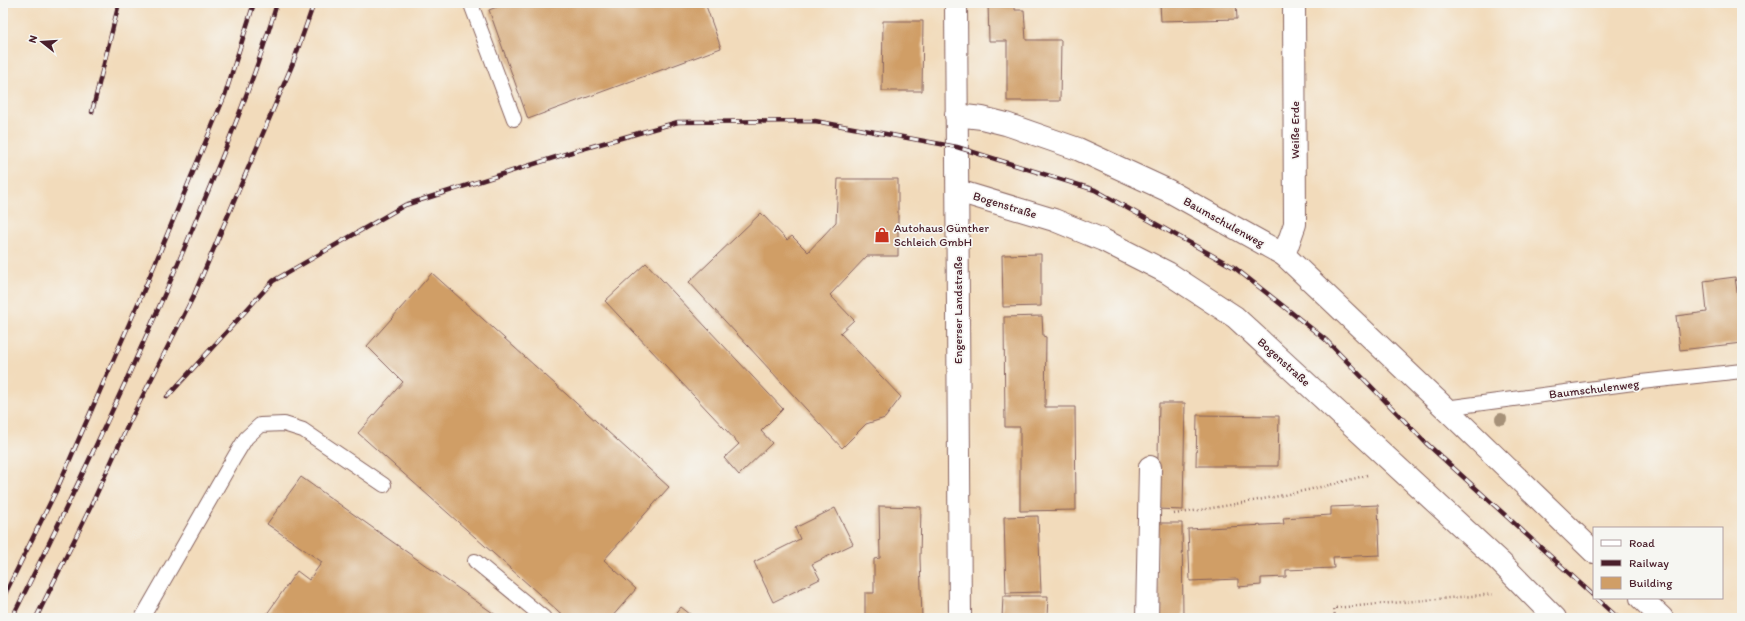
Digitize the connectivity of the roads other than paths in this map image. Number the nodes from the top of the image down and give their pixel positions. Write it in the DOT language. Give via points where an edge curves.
graph roads {
  1 [pos="475,3"];
  2 [pos="956,3"];
  3 [pos="1294,3"];
  4 [pos="956,115"];
  5 [pos="514,119"];
  6 [pos="958,191"];
  7 [pos="1284,254"];
  8 [pos="1742,371"];
  9 [pos="1445,408"];
  10 [pos="1150,467"];
  11 [pos="384,485"];
  12 [pos="1593,551"];
  13 [pos="475,561"];
  14 [pos="1642,599"];
  15 [pos="142,618"];
  16 [pos="544,618"];
  17 [pos="960,618"];
  18 [pos="1147,618"];
  19 [pos="1555,618"];
  20 [pos="1662,618"];
  1 -- 5 [label="lane" via="472,7"];
  2 -- 4 [label="street, Engerser Landstraße"];
  3 -- 7 [label="street, Weiße Erde" via="1295,224"];
  4 -- 6 [label="street, Engerser Landstraße"];
  4 -- 7 [label="street, Baumschulenweg" via="1006,124 1078,149 1169,191"];
  6 -- 17 [label="street, Engerser Landstraße"];
  6 -- 19 [label="street, Bogenstraße" via="1054,220 1103,240 1168,273 1235,317 1500,562"];
  7 -- 9 [label="street, Baumschulenweg"];
  8 -- 9 [label="lane, Baumschulenweg"];
  9 -- 12 [label="street, Baumschulenweg"];
  10 -- 18 [label="street"];
  11 -- 15 [label="lane" via="303,430 284,424 260,425 246,438 234,456"];
  13 -- 16 [label="lane"];
  14 -- 20 [label="street"];
}
